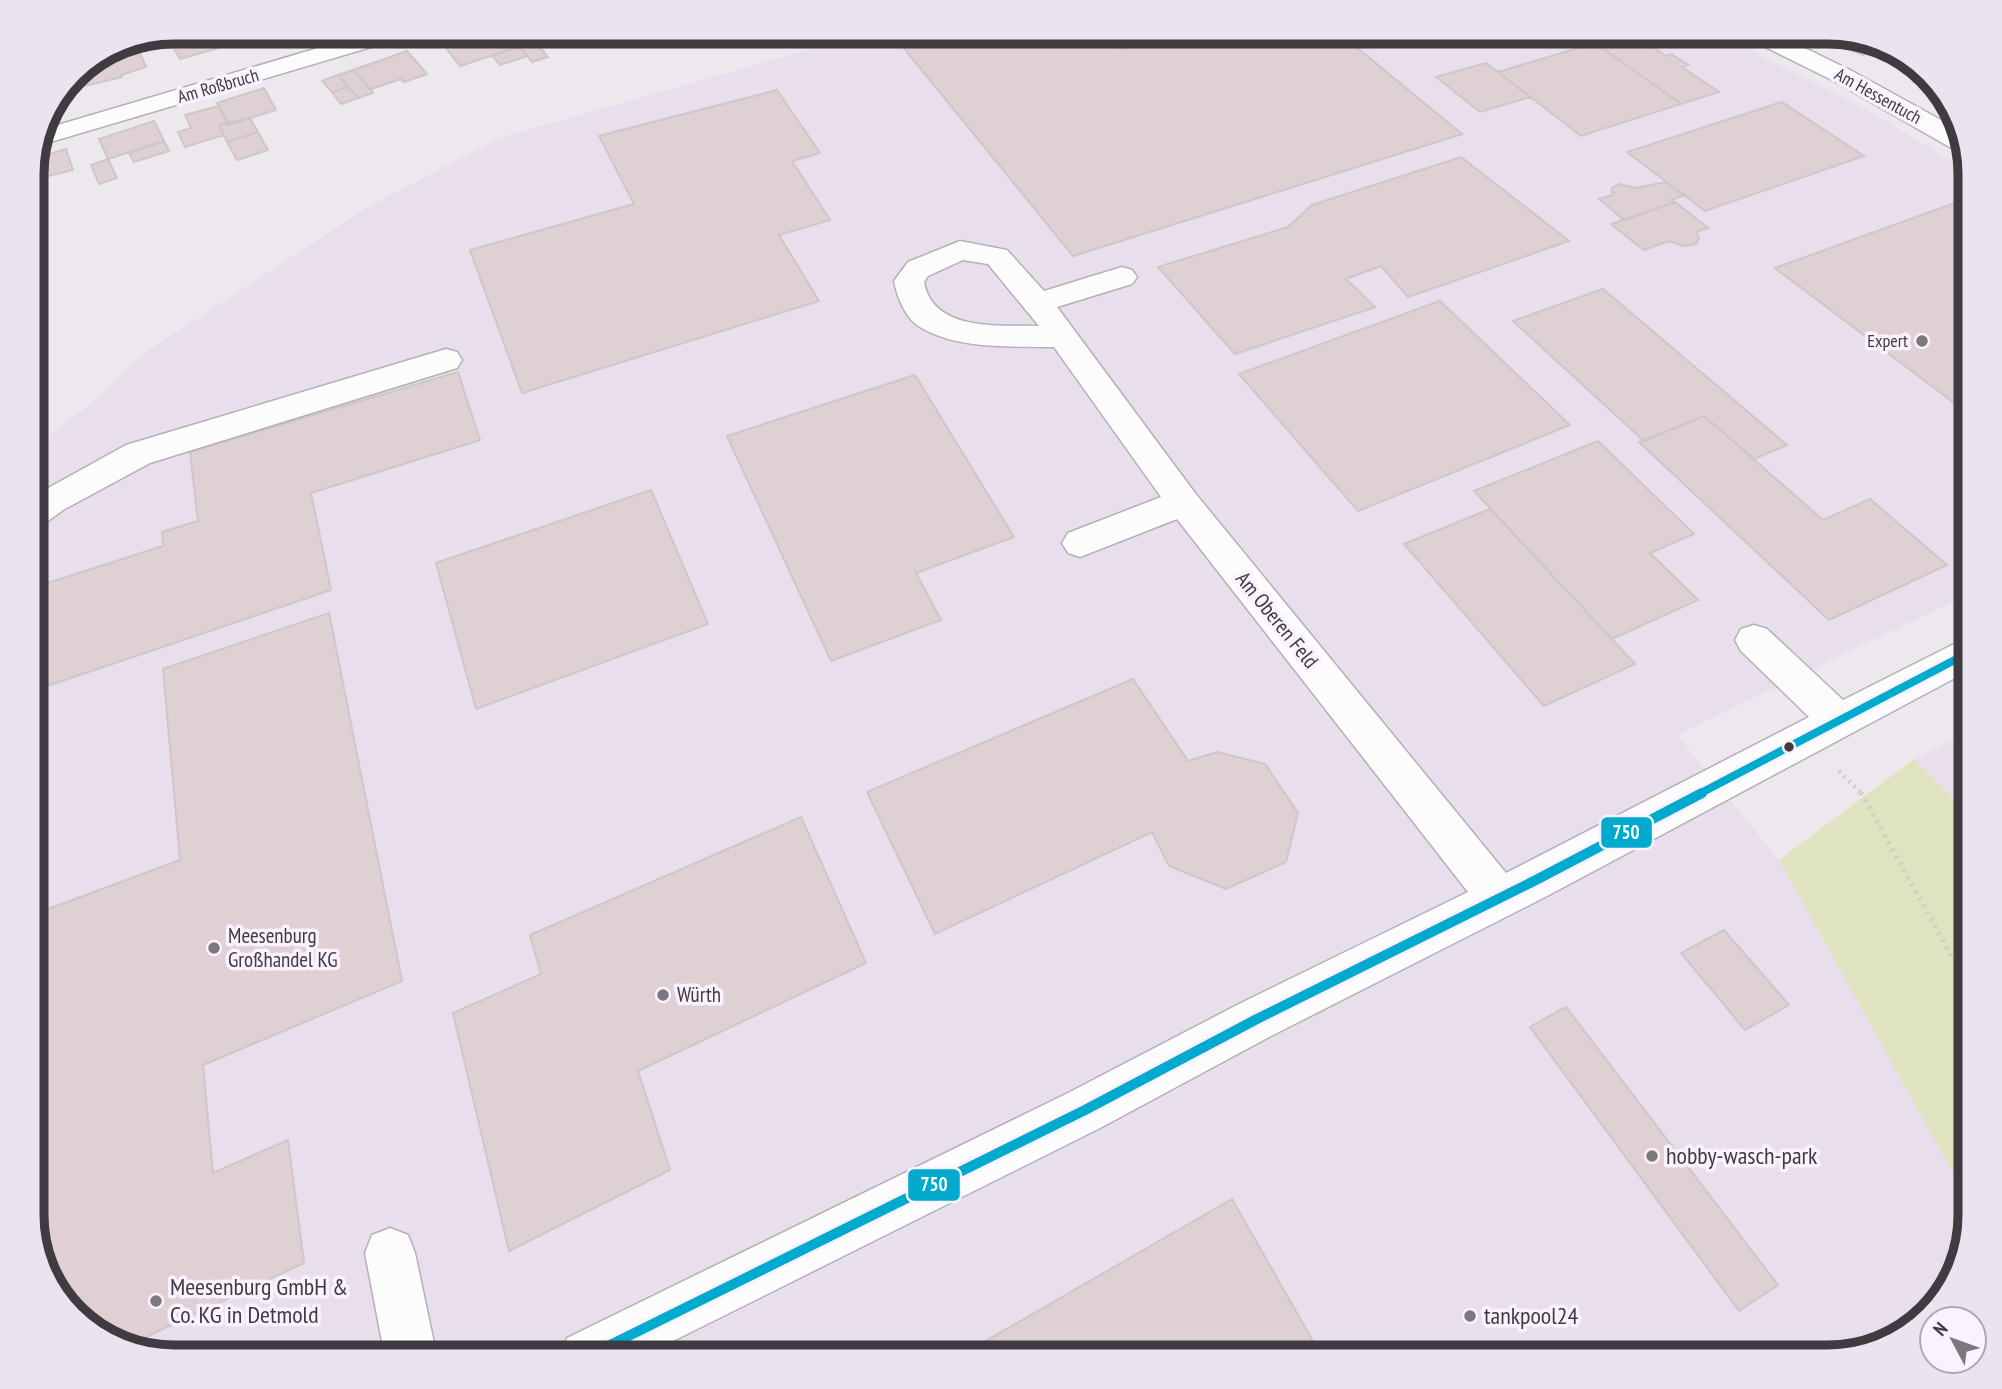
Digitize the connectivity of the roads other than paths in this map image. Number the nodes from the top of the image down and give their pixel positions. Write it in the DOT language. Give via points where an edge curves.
graph roads {
  1 [pos="355,44"];
  2 [pos="1778,44"];
  3 [pos="51,133"];
  4 [pos="1953,138"];
  5 [pos="1122,277"];
  6 [pos="1038,303"];
  7 [pos="1061,337"];
  8 [pos="446,360"];
  9 [pos="1183,502"];
  10 [pos="44,506"];
  11 [pos="1080,543"];
  12 [pos="1754,640"];
  13 [pos="1958,658"];
  14 [pos="1823,729"];
  15 [pos="1499,898"];
  16 [pos="390,1253"];
  17 [pos="409,1345"];
  18 [pos="640,1345"];
  1 -- 3 [label="street, Am Roßbruch"];
  2 -- 4 [label="street, Am Hessentuch"];
  5 -- 6 [label="street"];
  6 -- 7 [label="street, Am Oberen Feld"];
  6 -- 7 [label="street, Am Oberen Feld" via="997,257 960,250 919,269 909,281 910,294 930,320 978,333"];
  7 -- 9 [label="street, Am Oberen Feld"];
  8 -- 10 [label="street" via="138,454"];
  9 -- 11 [label="street"];
  9 -- 15 [label="street, Am Oberen Feld"];
  12 -- 14 [label="street"];
  13 -- 14 [label="street"];
  14 -- 15 [label="street"];
  15 -- 18 [label="street" via="1255,1020"];
  16 -- 17 [label="street"];
}
